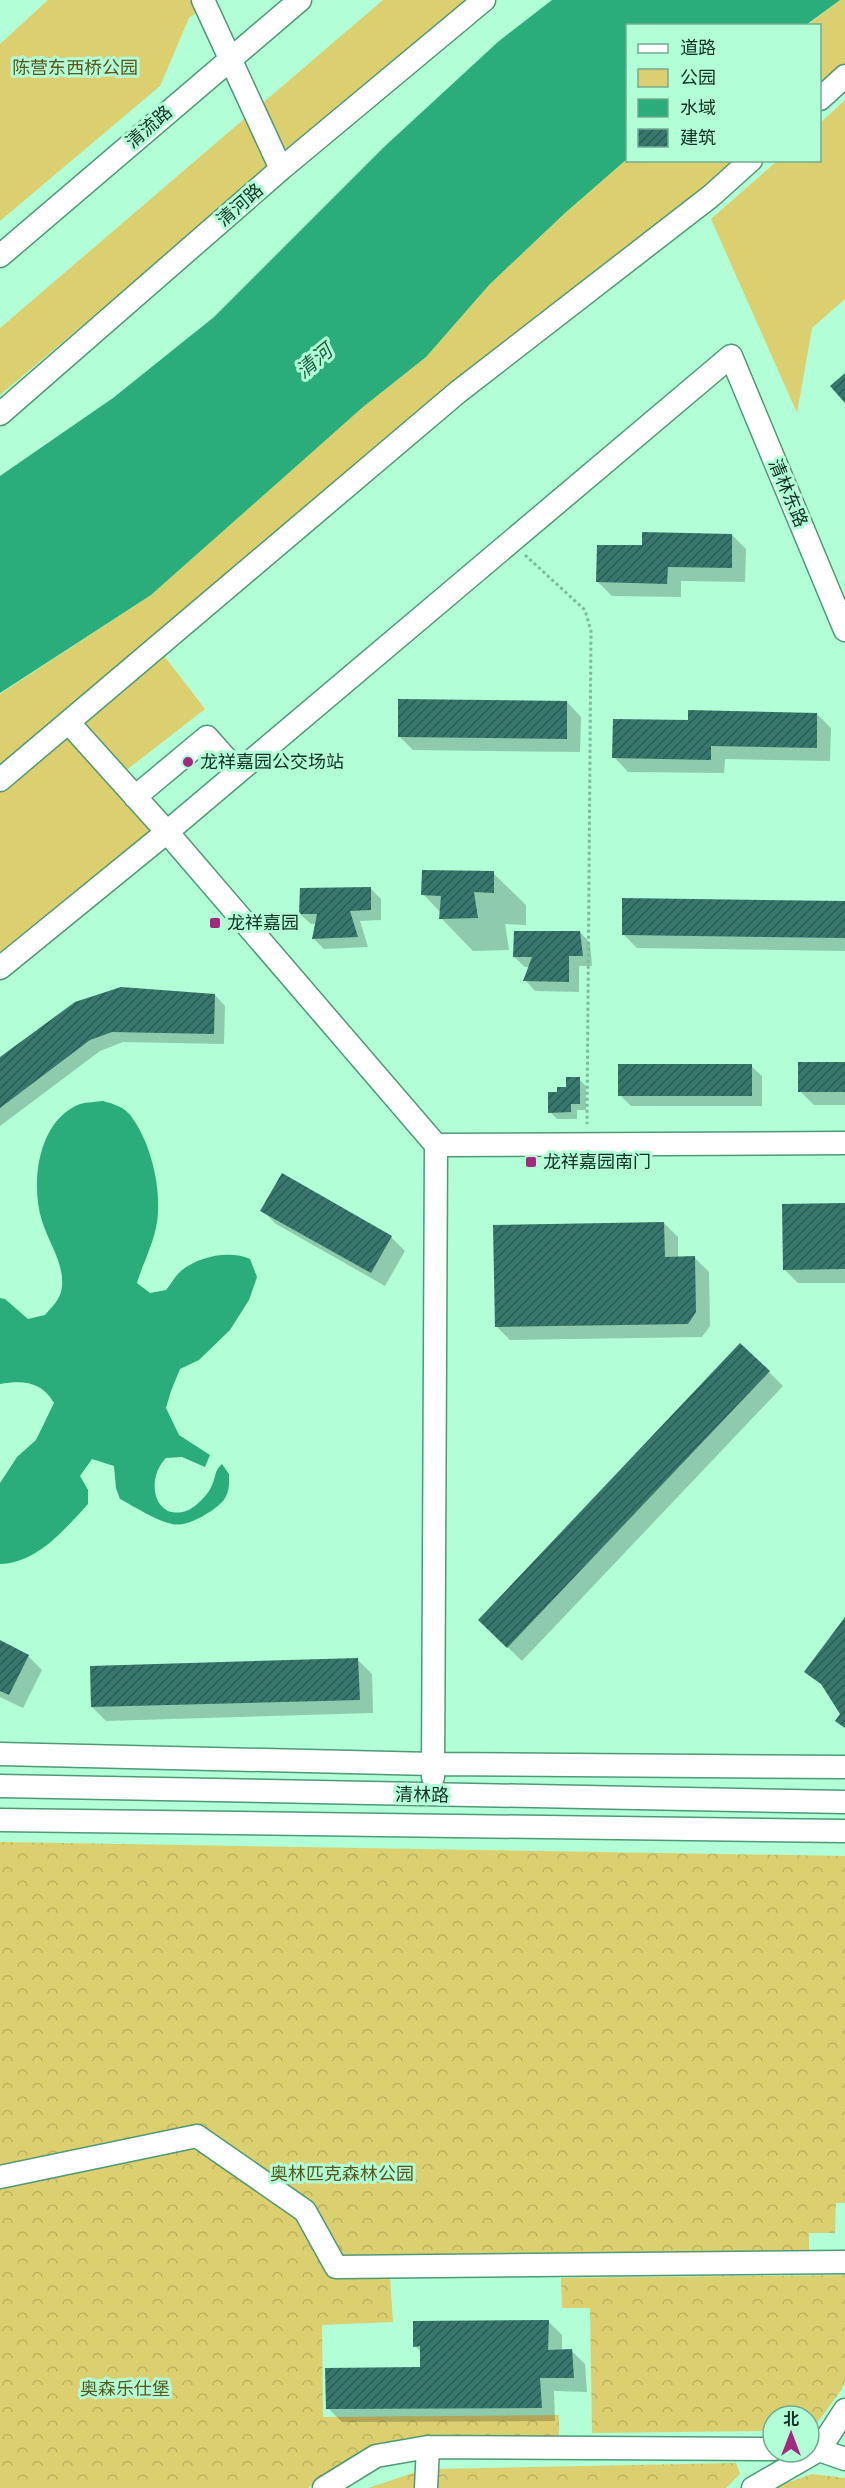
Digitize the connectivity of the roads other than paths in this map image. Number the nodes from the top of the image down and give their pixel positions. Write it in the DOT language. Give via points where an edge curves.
graph roads {
  1 [pos="202,0"];
  2 [pos="300,0"];
  3 [pos="484,0"];
  4 [pos="228,58"];
  5 [pos="845,76"];
  6 [pos="821,97"];
  7 [pos="749,162"];
  8 [pos="281,169"];
  9 [pos="0,256"];
  10 [pos="0,414"];
  11 [pos="845,630"];
  12 [pos="69,723"];
  13 [pos="238,772"];
  14 [pos="0,780"];
  15 [pos="135,797"];
  16 [pos="167,832"];
  17 [pos="0,968"];
  18 [pos="845,1143"];
  19 [pos="436,1145"];
  20 [pos="0,1754"];
  21 [pos="433,1764"];
  22 [pos="845,1767"];
  23 [pos="0,1786"];
  24 [pos="432,1796"];
  25 [pos="845,1802"];
  26 [pos="0,1820"];
  27 [pos="432,1827"];
  28 [pos="845,1831"];
  29 [pos="0,2177"];
  30 [pos="845,2262"];
  31 [pos="845,2410"];
  32 [pos="821,2441"];
  33 [pos="428,2447"];
  34 [pos="761,2449"];
  35 [pos="821,2452"];
  36 [pos="845,2459"];
  37 [pos="792,2464"];
  38 [pos="324,2488"];
  39 [pos="426,2488"];
  40 [pos="753,2488"];
  1 -- 4 [label="street"];
  2 -- 4 [label="street, 清流路"];
  3 -- 8 [label="street, 清河路"];
  4 -- 8 [label="street"];
  4 -- 9 [label="street, 清流路"];
  5 -- 6 [label="street"];
  7 -- 12 [label="street" via="711,196 458,392"];
  8 -- 10 [label="street, 清河路"];
  11 -- 13 [label="street, 清林东路" via="731,356"];
  12 -- 14 [label="street"];
  12 -- 15 [label="street"];
  13 -- 15 [label="street" via="207,737"];
  13 -- 16 [label="street"];
  15 -- 16 [label="street"];
  16 -- 17 [label="street"];
  16 -- 19 [label="street"];
  18 -- 19 [label="street"];
  19 -- 21 [label="street"];
  20 -- 21 [label="street"];
  21 -- 22 [label="street"];
  21 -- 24 [label="street"];
  23 -- 24 [label="street, 清林路"];
  24 -- 25 [label="street, 清林路"];
  24 -- 27 [label="street"];
  26 -- 27 [label="street"];
  27 -- 28 [label="street"];
  29 -- 30 [label="street" via="197,2136 305,2211 336,2267"];
  31 -- 32 [label="street"];
  33 -- 34 [label="street"];
  33 -- 38 [label="street" via="376,2456"];
  33 -- 39 [label="street"];
  35 -- 36 [label="street"];
  37 -- 40 [label="street"];
}
